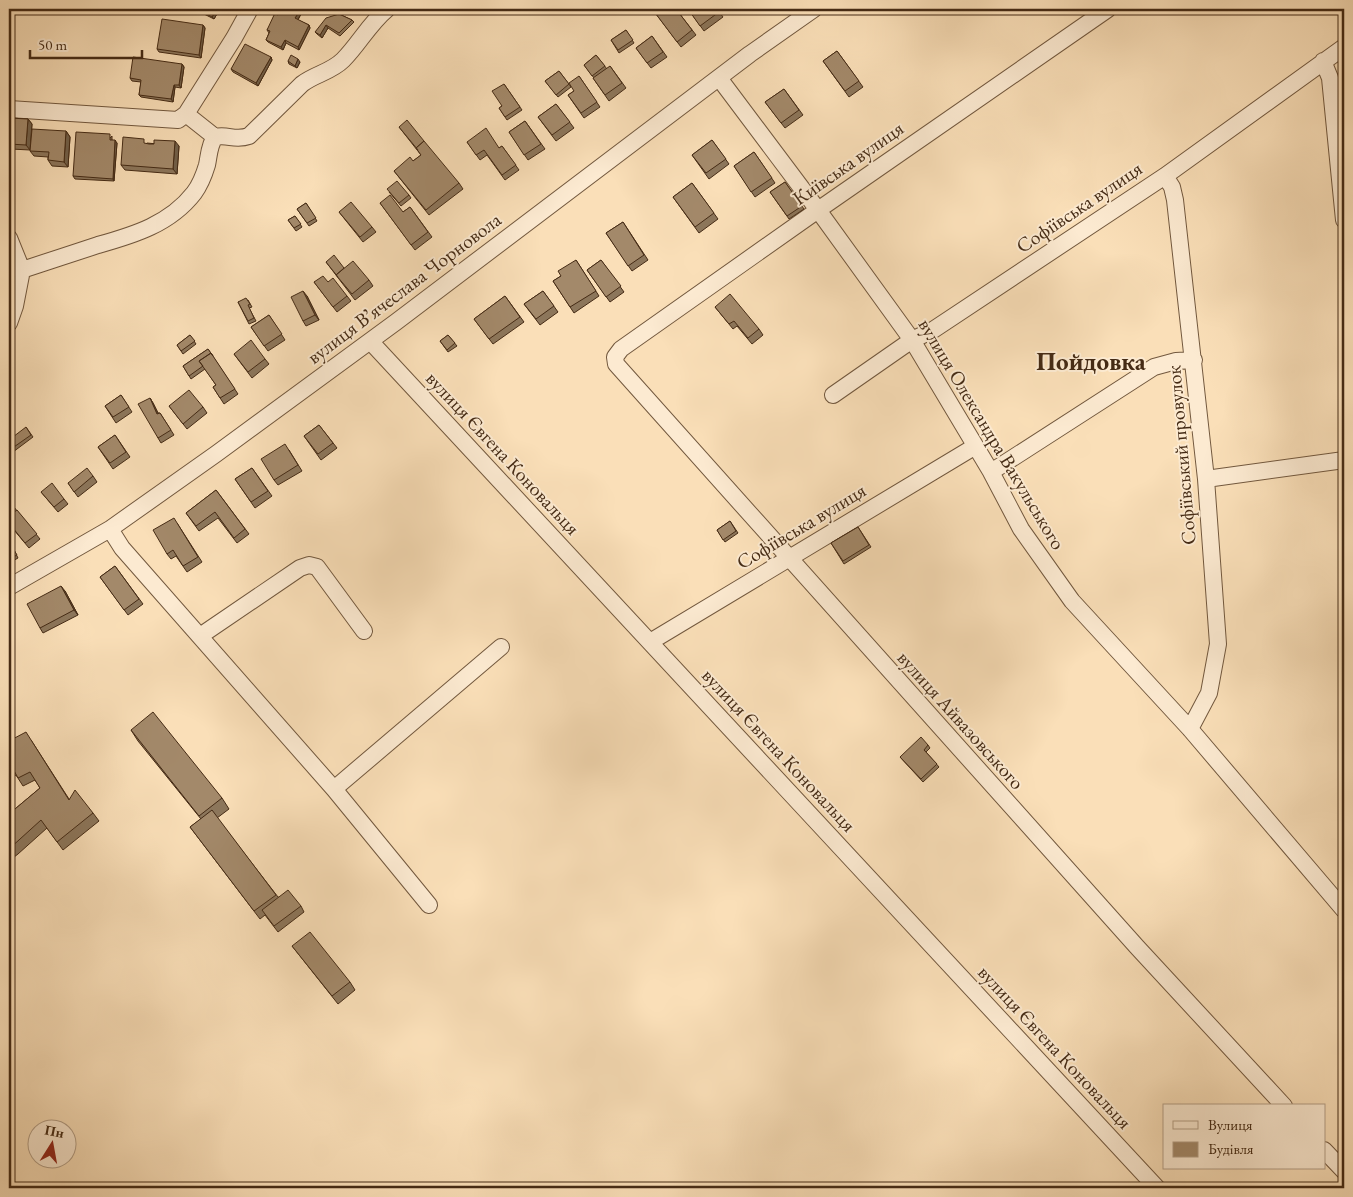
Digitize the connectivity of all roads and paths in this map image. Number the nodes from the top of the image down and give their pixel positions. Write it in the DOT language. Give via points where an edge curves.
graph roads {
  1 [pos="250,9"];
  2 [pos="386,9"];
  3 [pos="814,9"];
  4 [pos="1108,9"];
  5 [pos="1344,47"];
  6 [pos="1324,61"];
  7 [pos="719,78"];
  8 [pos="9,109"];
  9 [pos="186,114"];
  10 [pos="215,137"];
  11 [pos="1165,176"];
  12 [pos="818,210"];
  13 [pos="1344,220"];
  14 [pos="9,238"];
  15 [pos="22,270"];
  16 [pos="9,323"];
  17 [pos="912,340"];
  18 [pos="370,341"];
  19 [pos="615,357"];
  20 [pos="1194,360"];
  21 [pos="833,395"];
  22 [pos="974,446"];
  23 [pos="1344,460"];
  24 [pos="991,472"];
  25 [pos="1206,479"];
  26 [pos="110,529"];
  27 [pos="788,558"];
  28 [pos="9,587"];
  29 [pos="364,631"];
  30 [pos="200,636"];
  31 [pos="650,642"];
  32 [pos="501,647"];
  33 [pos="1190,728"];
  34 [pos="334,789"];
  35 [pos="429,905"];
  36 [pos="1344,910"];
  37 [pos="1282,1104"];
  38 [pos="1326,1152"];
  39 [pos="1344,1171"];
  40 [pos="1157,1188"];
  1 -- 9 [label="street"];
  2 -- 10 [label="street" via="343,60 309,78 249,136 242,139"];
  3 -- 7 [label="street, вулиця Вʼячеслава Чорновола"];
  4 -- 12 [label="street, Київська вулиця"];
  5 -- 6 [label="street, Софіївська вулиця"];
  6 -- 11 [label="street, Софіївська вулиця"];
  6 -- 13 [label="street" via="1330,78"];
  7 -- 12 [label="street, вулиця Олександра Вакульського"];
  7 -- 18 [label="street, вулиця Вʼячеслава Чорновола"];
  8 -- 9 [label="street" via="173,120"];
  9 -- 10 [label="street"];
  10 -- 15 [label="street" via="202,180 185,203 162,221 131,236"];
  11 -- 17 [label="street, Софіївська вулиця" via="933,330"];
  11 -- 20 [label="street, Софіївський провулок" via="1175,200"];
  12 -- 17 [label="street, вулиця Олександра Вакульського"];
  12 -- 19 [label="street, Київська вулиця" via="621,349"];
  14 -- 15 [label="street"];
  15 -- 16 [label="street"];
  17 -- 21 [label="street, Софіївська вулиця"];
  17 -- 22 [label="street, вулиця Олександра Вакульського"];
  18 -- 26 [label="street, вулиця Вʼячеслава Чорновола"];
  18 -- 31 [label="street, вулиця Євгена Коновальця"];
  19 -- 27 [label="street, вулиця Айвазовського" via="616,364"];
  20 -- 24 [label="street" via="1176,361 1154,368"];
  20 -- 25 [label="street, Софіївський провулок"];
  22 -- 24 [label="street, вулиця Олександра Вакульського"];
  22 -- 27 [label="street, Софіївська вулиця"];
  23 -- 25 [label="street"];
  24 -- 33 [label="street, вулиця Олександра Вакульського" via="1020,529 1072,601"];
  25 -- 33 [label="street, Софіївський провулок" via="1218,644 1209,693"];
  26 -- 28 [label="street, вулиця Вʼячеслава Чорновола"];
  26 -- 30 [label="street" via="122,548"];
  27 -- 31 [label="street, Софіївська вулиця"];
  27 -- 37 [label="street, вулиця Айвазовського"];
  29 -- 30 [label="street" via="317,566 309,565"];
  30 -- 34 [label="street"];
  31 -- 40 [label="street, вулиця Євгена Коновальця"];
  32 -- 34 [label="street"];
  33 -- 36 [label="street, вулиця Олександра Вакульського"];
  34 -- 35 [label="street"];
  38 -- 39 [label="street"];
}
